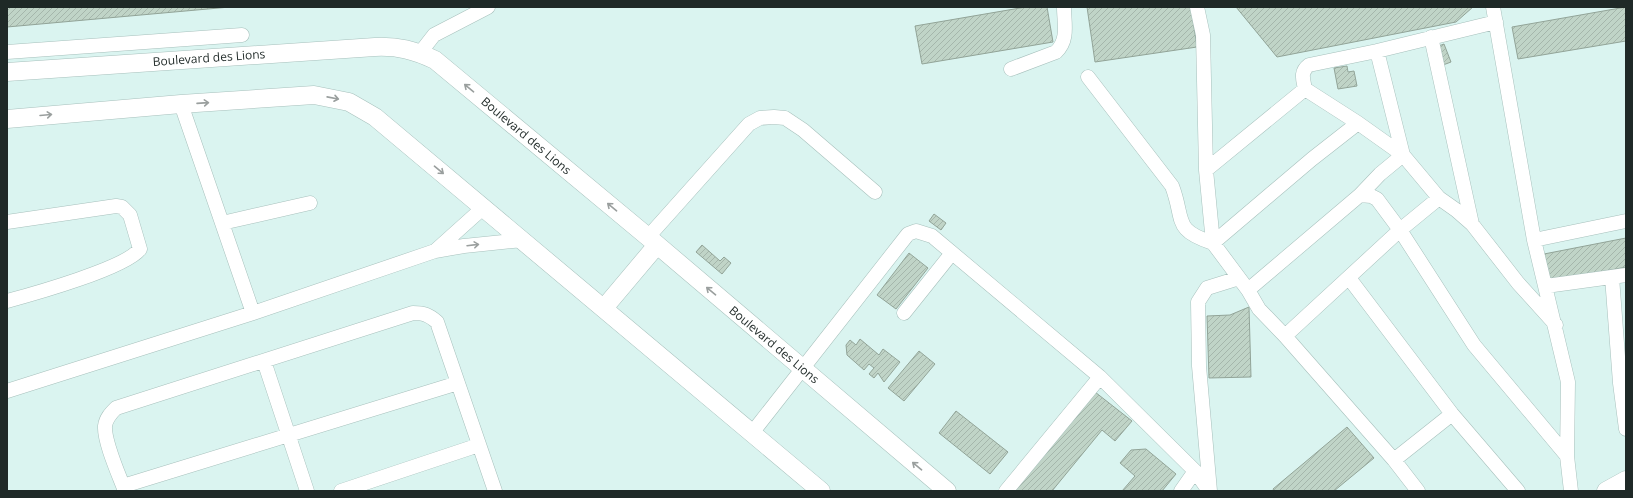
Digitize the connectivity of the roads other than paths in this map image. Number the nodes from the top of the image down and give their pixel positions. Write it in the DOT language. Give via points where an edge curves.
graph roads {
  1 [pos="488,7"];
  2 [pos="1064,7"];
  3 [pos="1197,7"];
  4 [pos="1494,7"];
  5 [pos="1496,22"];
  6 [pos="242,35"];
  7 [pos="213,37"];
  8 [pos="1432,37"];
  9 [pos="148,42"];
  10 [pos="1377,51"];
  11 [pos="7,52"];
  12 [pos="420,53"];
  13 [pos="216,58"];
  14 [pos="151,62"];
  15 [pos="1011,69"];
  16 [pos="7,72"];
  17 [pos="1088,77"];
  18 [pos="1305,89"];
  19 [pos="181,104"];
  20 [pos="7,119"];
  21 [pos="1358,123"];
  22 [pos="1403,155"];
  23 [pos="1206,170"];
  24 [pos="875,192"];
  25 [pos="1360,195"];
  26 [pos="1439,198"];
  27 [pos="310,203"];
  28 [pos="484,208"];
  29 [pos="1626,221"];
  30 [pos="7,222"];
  31 [pos="222,223"];
  32 [pos="1472,224"];
  33 [pos="1400,230"];
  34 [pos="523,240"];
  35 [pos="1534,240"];
  36 [pos="652,241"];
  37 [pos="1213,243"];
  38 [pos="435,251"];
  39 [pos="952,254"];
  40 [pos="1626,274"];
  41 [pos="1612,277"];
  42 [pos="1239,278"];
  43 [pos="1349,278"];
  44 [pos="1546,286"];
  45 [pos="1248,290"];
  46 [pos="7,301"];
  47 [pos="604,308"];
  48 [pos="253,313"];
  49 [pos="904,314"];
  50 [pos="1556,325"];
  51 [pos="1285,336"];
  52 [pos="264,361"];
  53 [pos="803,368"];
  54 [pos="1100,376"];
  55 [pos="458,383"];
  56 [pos="1623,383"];
  57 [pos="7,391"];
  58 [pos="1452,414"];
  59 [pos="1626,429"];
  60 [pos="752,433"];
  61 [pos="288,435"];
  62 [pos="480,445"];
  63 [pos="1567,456"];
  64 [pos="1394,460"];
  65 [pos="1195,471"];
  66 [pos="1626,480"];
  67 [pos="124,488"];
  68 [pos="307,491"];
  69 [pos="341,491"];
  70 [pos="495,491"];
  71 [pos="821,491"];
  72 [pos="947,491"];
  73 [pos="1006,491"];
  74 [pos="1181,491"];
  75 [pos="1210,491"];
  76 [pos="1418,491"];
  77 [pos="1518,491"];
  78 [pos="1571,491"];
  79 [pos="1606,491"];
  1 -- 12 [label="street" via="434,35"];
  2 -- 15 [label="street" via="1065,39 1062,46 1056,52"];
  3 -- 23 [label="street" via="1204,35"];
  4 -- 5 [label="street"];
  5 -- 8 [label="street"];
  5 -- 35 [label="street"];
  6 -- 7 [label="street"];
  7 -- 9 [label="street"];
  7 -- 13 [label="street"];
  8 -- 10 [label="street"];
  8 -- 32 [label="street"];
  9 -- 11 [label="street"];
  9 -- 14 [label="street"];
  10 -- 18 [label="street" via="1309,65 1302,75"];
  10 -- 22 [label="street"];
  12 -- 13 [label="main road, Boulevard des Lions" via="390,46"];
  36 -- 12 [label="main road, Boulevard des Lions, one-way" via="435,60"];
  13 -- 14 [label="main road, Boulevard des Lions"];
  14 -- 16 [label="main road, Boulevard des Lions"];
  17 -- 37 [label="street" via="1172,186 1178,200 1181,222 1187,231"];
  18 -- 21 [label="street"];
  18 -- 23 [label="street"];
  20 -- 19 [label="main road, one-way"];
  19 -- 28 [label="main road, one-way" via="314,96 350,102 375,117"];
  19 -- 31 [label="street"];
  21 -- 22 [label="street"];
  21 -- 37 [label="street"];
  22 -- 25 [label="street"];
  22 -- 26 [label="street"];
  23 -- 37 [label="street"];
  24 -- 36 [label="street" via="803,130 785,118 760,118 749,124"];
  25 -- 33 [label="street" via="1377,199"];
  25 -- 45 [label="street"];
  26 -- 32 [label="street"];
  26 -- 33 [label="street"];
  27 -- 31 [label="street"];
  28 -- 34 [label="main road"];
  28 -- 38 [label="street"];
  29 -- 35 [label="street"];
  30 -- 46 [label="street" via="122,207 130,215 140,249 126,261 47,290"];
  31 -- 48 [label="street"];
  32 -- 50 [label="street"];
  33 -- 43 [label="street"];
  33 -- 63 [label="street" via="1474,345"];
  38 -- 34 [label="street, one-way"];
  34 -- 47 [label="main road"];
  35 -- 44 [label="street"];
  36 -- 47 [label="main road"];
  53 -- 36 [label="main road, Boulevard des Lions, one-way"];
  37 -- 42 [label="street"];
  38 -- 48 [label="street"];
  39 -- 49 [label="street"];
  39 -- 53 [label="street" via="932,236 916,231 908,234"];
  39 -- 54 [label="street"];
  40 -- 41 [label="street"];
  41 -- 44 [label="street"];
  41 -- 56 [label="street"];
  42 -- 45 [label="street"];
  42 -- 75 [label="street" via="1207,288 1198,302 1199,366"];
  43 -- 51 [label="street"];
  43 -- 58 [label="street"];
  44 -- 50 [label="street"];
  45 -- 51 [label="street" via="1258,309"];
  47 -- 60 [label="main road"];
  48 -- 57 [label="street"];
  50 -- 63 [label="street" via="1568,382"];
  51 -- 64 [label="street"];
  52 -- 55 [label="street" via="413,313 422,313 438,322"];
  52 -- 61 [label="street"];
  52 -- 67 [label="street" via="116,408 105,424 105,434"];
  53 -- 60 [label="street"];
  72 -- 53 [label="main road, Boulevard des Lions, one-way"];
  54 -- 65 [label="street"];
  54 -- 73 [label="street"];
  55 -- 61 [label="street"];
  55 -- 62 [label="street"];
  56 -- 59 [label="street"];
  58 -- 64 [label="street"];
  58 -- 77 [label="street"];
  60 -- 71 [label="main road"];
  61 -- 67 [label="street"];
  61 -- 68 [label="street"];
  62 -- 69 [label="street"];
  62 -- 70 [label="street"];
  63 -- 78 [label="street"];
  64 -- 76 [label="street"];
  65 -- 74 [label="street"];
  65 -- 75 [label="street"];
  66 -- 79 [label="main road"];
}
